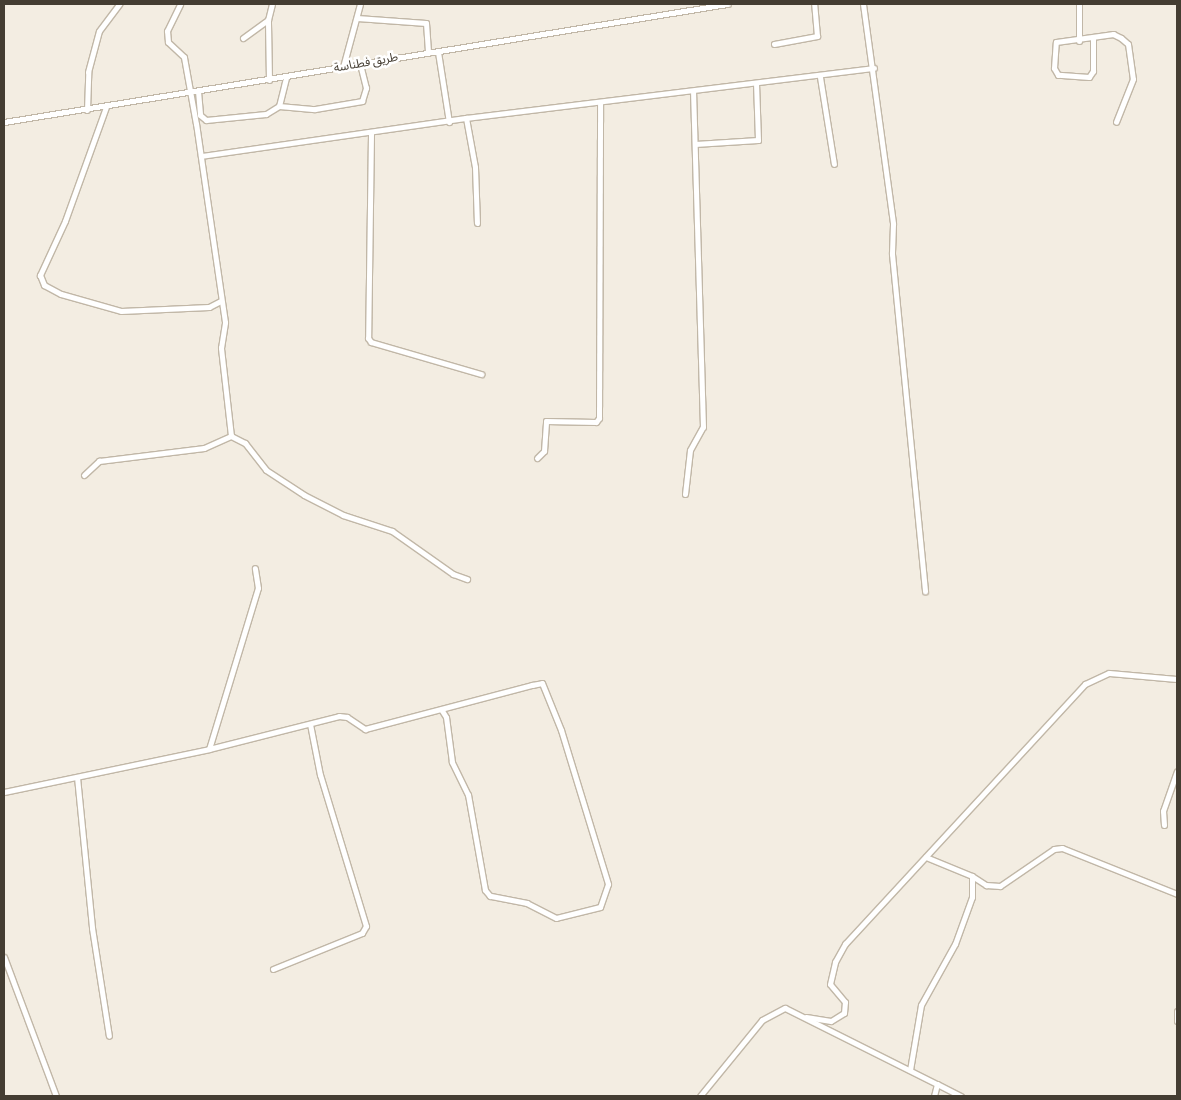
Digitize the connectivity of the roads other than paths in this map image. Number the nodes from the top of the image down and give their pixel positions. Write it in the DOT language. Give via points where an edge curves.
graph roads {
  1 [pos="119,4"];
  2 [pos="180,4"];
  3 [pos="272,4"];
  4 [pos="360,4"];
  5 [pos="728,4"];
  6 [pos="814,4"];
  7 [pos="863,4"];
  8 [pos="1079,4"];
  9 [pos="357,18"];
  10 [pos="268,20"];
  11 [pos="243,38"];
  12 [pos="1093,39"];
  13 [pos="1079,41"];
  14 [pos="774,44"];
  15 [pos="438,52"];
  16 [pos="428,53"];
  17 [pos="360,64"];
  18 [pos="344,67"];
  19 [pos="874,68"];
  20 [pos="286,77"];
  21 [pos="820,77"];
  22 [pos="269,80"];
  23 [pos="756,84"];
  24 [pos="693,91"];
  25 [pos="191,92"];
  26 [pos="198,92"];
  27 [pos="600,103"];
  28 [pos="279,106"];
  29 [pos="106,107"];
  30 [pos="87,110"];
  31 [pos="466,118"];
  32 [pos="4,122"];
  33 [pos="449,122"];
  34 [pos="1116,122"];
  35 [pos="371,134"];
  36 [pos="695,144"];
  37 [pos="201,156"];
  38 [pos="834,164"];
  39 [pos="477,223"];
  40 [pos="221,300"];
  41 [pos="481,374"];
  42 [pos="231,436"];
  43 [pos="537,458"];
  44 [pos="84,475"];
  45 [pos="685,494"];
  46 [pos="255,568"];
  47 [pos="467,579"];
  48 [pos="925,591"];
  49 [pos="1177,679"];
  50 [pos="440,710"];
  51 [pos="310,724"];
  52 [pos="209,749"];
  53 [pos="1177,771"];
  54 [pos="77,777"];
  55 [pos="4,792"];
  56 [pos="1164,825"];
  57 [pos="926,857"];
  58 [pos="972,876"];
  59 [pos="1177,894"];
  60 [pos="4,957"];
  61 [pos="273,969"];
  62 [pos="1177,1011"];
  63 [pos="806,1017"];
  64 [pos="1177,1021"];
  65 [pos="109,1036"];
  66 [pos="910,1070"];
  67 [pos="937,1084"];
  68 [pos="56,1096"];
  69 [pos="700,1096"];
  70 [pos="934,1096"];
  71 [pos="961,1096"];
  1 -- 30 [label="street" via="99,31 88,72"];
  2 -- 25 [label="street" via="167,31 168,42 184,57"];
  3 -- 10 [label="street"];
  4 -- 9 [label="street"];
  5 -- 15 [label="street, طريق فطناسة"];
  6 -- 14 [label="street" via="817,36"];
  7 -- 19 [label="street"];
  8 -- 13 [label="street"];
  9 -- 16 [label="street" via="426,23"];
  9 -- 18 [label="street"];
  10 -- 11 [label="street"];
  10 -- 22 [label="street"];
  12 -- 13 [label="street"];
  12 -- 13 [label="street" via="1092,75 1058,75 1054,46"];
  12 -- 34 [label="street" via="1113,34 1128,44 1132,79"];
  15 -- 16 [label="street, طريق فطناسة"];
  15 -- 33 [label="street"];
  16 -- 17 [label="street, طريق فطناسة"];
  17 -- 18 [label="street, طريق فطناسة"];
  17 -- 28 [label="street" via="366,88 362,100 315,109"];
  18 -- 20 [label="street, طريق فطناسة"];
  19 -- 21 [label="street"];
  19 -- 48 [label="street" via="894,224 892,254"];
  20 -- 22 [label="street, طريق فطناسة"];
  20 -- 28 [label="street"];
  21 -- 23 [label="street"];
  21 -- 38 [label="street"];
  22 -- 26 [label="street, طريق فطناسة"];
  23 -- 24 [label="street"];
  23 -- 36 [label="street" via="758,140"];
  24 -- 27 [label="street"];
  24 -- 36 [label="street"];
  25 -- 26 [label="street, طريق فطناسة"];
  25 -- 29 [label="street, طريق فطناسة"];
  25 -- 37 [label="street"];
  26 -- 28 [label="street" via="200,115 206,120 266,114"];
  27 -- 31 [label="street"];
  27 -- 43 [label="street" via="599,418 596,422 546,421 544,451"];
  29 -- 30 [label="street, طريق فطناسة"];
  29 -- 40 [label="street" via="65,221 40,275 44,285 61,294 121,311 209,306"];
  30 -- 32 [label="street, طريق فطناسة"];
  31 -- 33 [label="street"];
  31 -- 39 [label="street" via="475,167"];
  33 -- 35 [label="street"];
  35 -- 37 [label="street"];
  35 -- 41 [label="street" via="368,338 371,342"];
  36 -- 45 [label="street" via="703,427 690,450"];
  37 -- 40 [label="street"];
  40 -- 42 [label="street" via="225,322 221,348"];
  42 -- 44 [label="street" via="204,448 99,461"];
  42 -- 47 [label="street" via="245,443 259,464 304,495 343,515 392,531 444,568"];
  46 -- 52 [label="street" via="258,588"];
  49 -- 57 [label="street" via="1109,673 1086,684"];
  50 -- 50 [label="street" via="446,717 452,762 468,794 484,890 495,897 527,903 556,918 600,907 608,884 545,685 532,685"];
  50 -- 51 [label="street" via="365,729 343,716"];
  51 -- 52 [label="street"];
  51 -- 61 [label="street" via="320,775 366,926 362,933"];
  52 -- 54 [label="street"];
  53 -- 56 [label="street" via="1163,810"];
  54 -- 55 [label="street"];
  54 -- 65 [label="street" via="92,928"];
  57 -- 58 [label="street"];
  57 -- 63 [label="street" via="839,953 830,984 845,1002 844,1013 831,1021"];
  58 -- 59 [label="street" via="986,885 1000,886 1054,849 1062,848"];
  58 -- 66 [label="street" via="972,897 964,924 921,1005"];
  60 -- 68 [label="street"];
  62 -- 64 [label="street"];
  63 -- 66 [label="street"];
  63 -- 69 [label="street" via="785,1008 769,1014"];
  66 -- 67 [label="street"];
  67 -- 70 [label="street"];
  67 -- 71 [label="street"];
}
